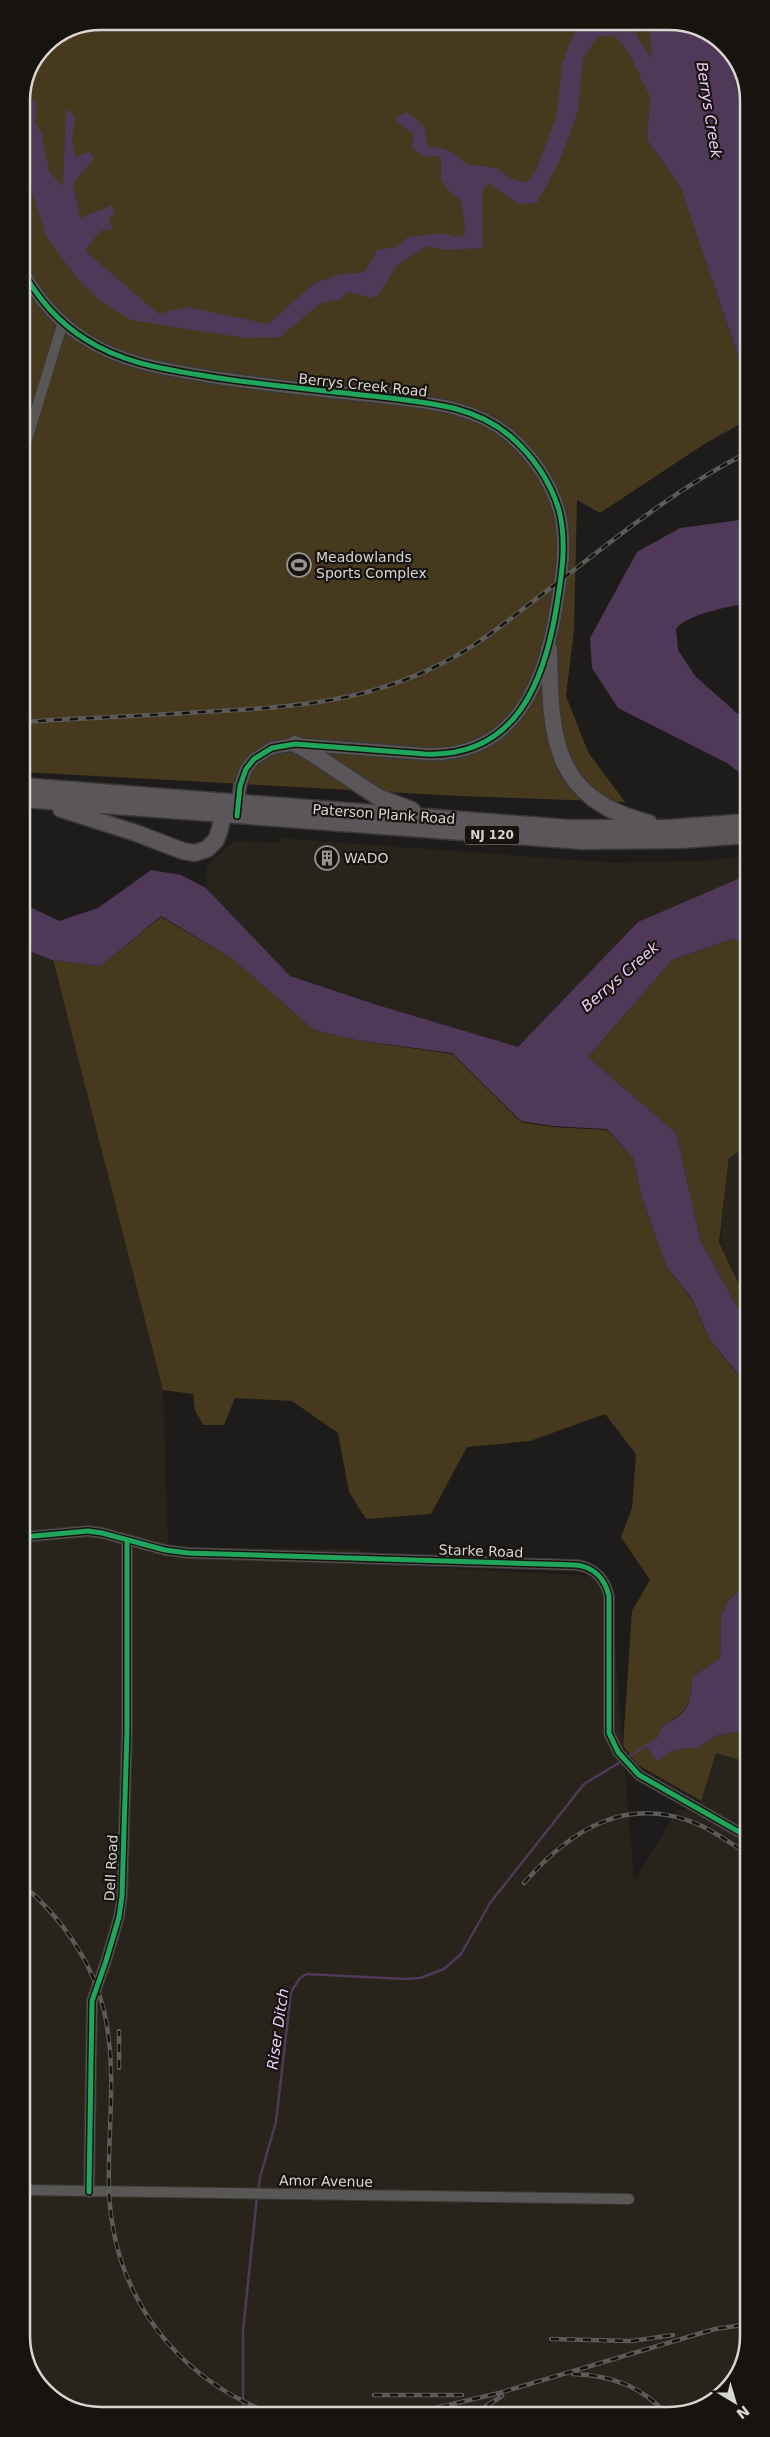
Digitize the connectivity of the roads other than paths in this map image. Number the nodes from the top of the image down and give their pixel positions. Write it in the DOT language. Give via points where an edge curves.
graph roads {
  1 [pos="30,282"];
  2 [pos="63,322"];
  3 [pos="30,430"];
  4 [pos="549,648"];
  5 [pos="295,744"];
  6 [pos="30,787"];
  7 [pos="30,800"];
  8 [pos="30,800"];
  9 [pos="230,809"];
  10 [pos="433,818"];
  11 [pos="740,823"];
  12 [pos="668,828"];
  13 [pos="740,836"];
  14 [pos="30,1536"];
  15 [pos="127,1540"];
  16 [pos="740,1832"];
  17 [pos="30,2190"];
  18 [pos="89,2192"];
  19 [pos="629,2199"];
  1 -- 2 [label="street, Berrys Creek Road"];
  2 -- 3 [label="street"];
  2 -- 4 [label="street, Berrys Creek Road" via="104,350 150,366 249,383 438,405 471,413 500,428 540,468 559,512 563,559"];
  4 -- 5 [label="street, Berrys Creek Road" via="532,692 520,712 497,734 469,748 434,754"];
  4 -- 12 [label="main road" via="553,726 573,778 591,798 609,810"];
  5 -- 9 [label="street, Berrys Creek Road" via="272,748 254,759"];
  5 -- 10 [label="main road" via="378,797"];
  6 -- 9 [label="main road, Paterson Plank Road / NJ 120"];
  7 -- 9 [label="main road" via="189,852 201,851 212,845"];
  8 -- 9 [label="main road, Paterson Plank Road / NJ 120"];
  9 -- 10 [label="main road, Paterson Plank Road / NJ 120"];
  9 -- 13 [label="main road, Paterson Plank Road / NJ 120" via="582,841"];
  10 -- 12 [label="main road, Paterson Plank Road / NJ 120" via="568,828"];
  11 -- 12 [label="main road, Paterson Plank Road / NJ 120"];
  14 -- 15 [label="street, Starke Road" via="88,1532"];
  15 -- 16 [label="street, Starke Road" via="188,1553 566,1564 590,1568 603,1580 609,1596 609,1733 620,1757 639,1775"];
  15 -- 18 [label="street, Dell Road" via="127,1732 122,1896 119,1917 92,2001"];
  17 -- 18 [label="street, Amor Avenue"];
  18 -- 19 [label="street, Amor Avenue"];
}
